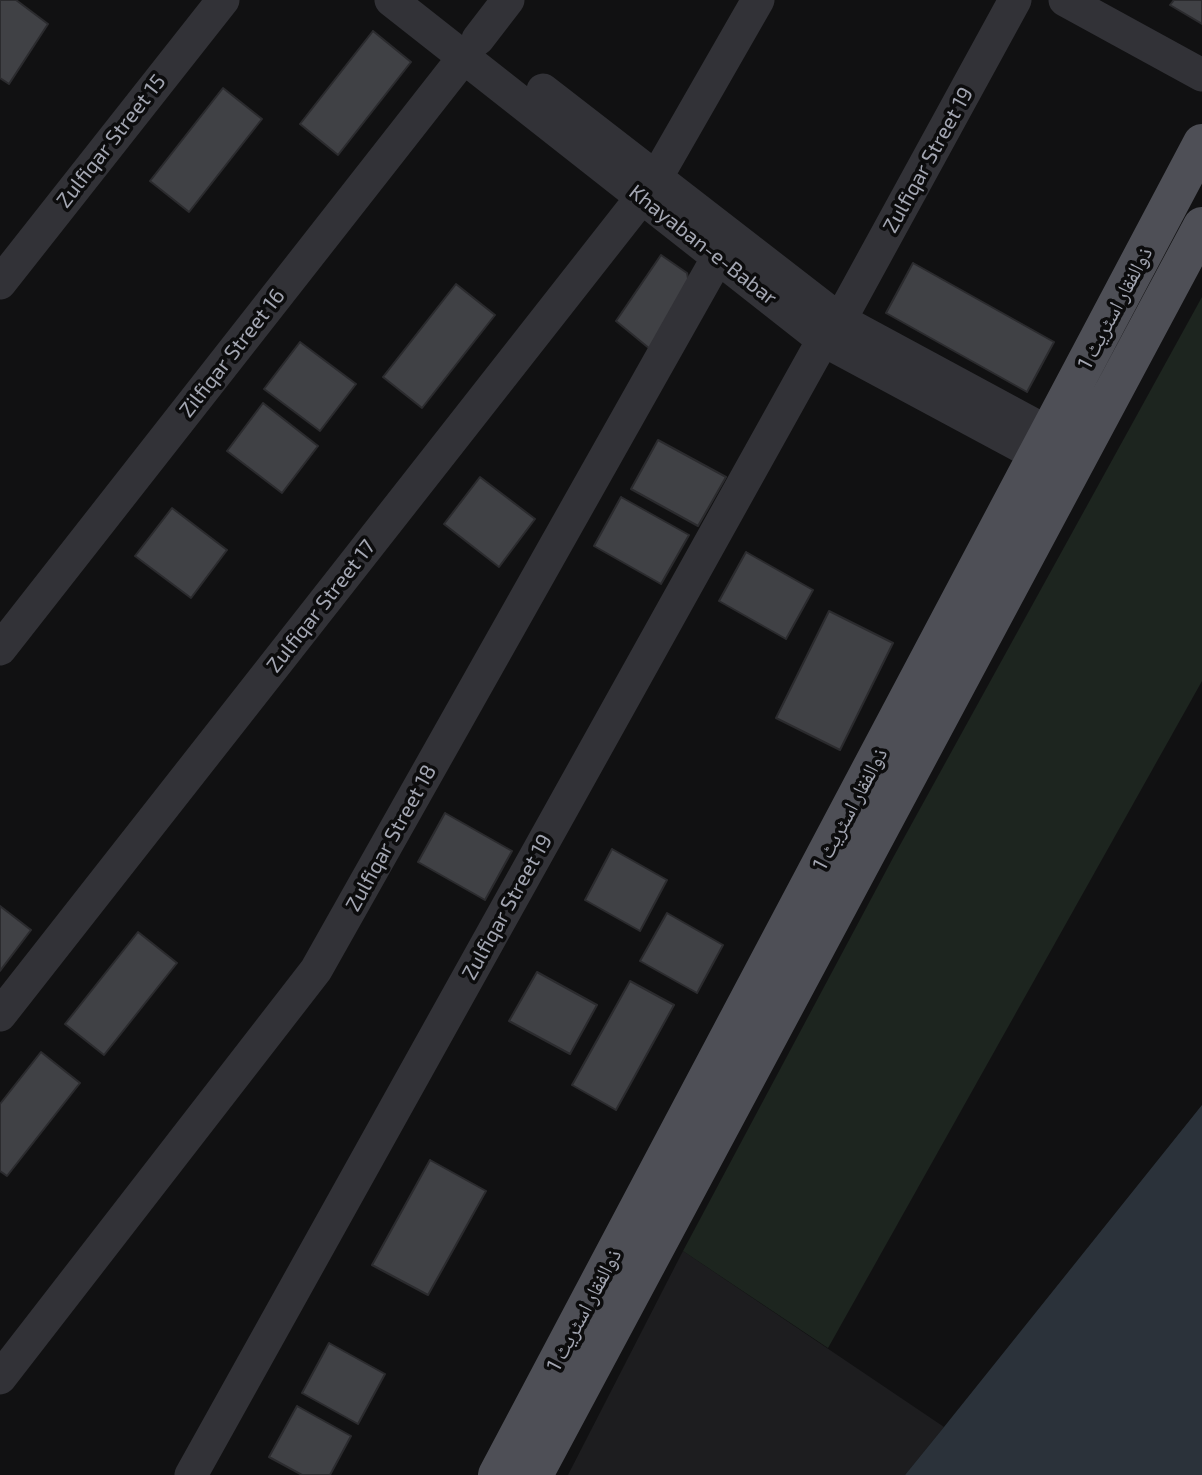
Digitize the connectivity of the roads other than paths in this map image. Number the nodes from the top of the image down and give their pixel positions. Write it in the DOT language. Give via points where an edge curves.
graph roads {
  1 [pos="223,0"];
  2 [pos="391,0"];
  3 [pos="427,0"];
  4 [pos="508,0"];
  5 [pos="758,0"];
  6 [pos="1015,0"];
  7 [pos="1065,0"];
  8 [pos="471,48"];
  9 [pos="1202,75"];
  10 [pos="1202,143"];
  11 [pos="649,187"];
  12 [pos="1202,226"];
  13 [pos="718,257"];
  14 [pos="0,283"];
  15 [pos="832,330"];
  16 [pos="1043,444"];
  17 [pos="0,649"];
  18 [pos="0,1015"];
  19 [pos="0,1378"];
  20 [pos="191,1475"];
  21 [pos="497,1475"];
  22 [pos="534,1475"];
  1 -- 14 [label="street, Zulfiqar Street 15"];
  2 -- 8 [label="street, Khayaban-e-Babar"];
  3 -- 8 [label="street, Khayaban-e-Babar"];
  4 -- 8 [label="street, Zilfiqar Street 16"];
  5 -- 11 [label="street, Zulfiqar Street 17"];
  6 -- 15 [label="street, Zulfiqar Street 19"];
  7 -- 9 [label="street"];
  8 -- 11 [label="street, Khayaban-e-Babar"];
  8 -- 17 [label="street, Zilfiqar Street 16"];
  10 -- 16 [label="main road, ذوالفقار اسٹریٹ 1"];
  11 -- 13 [label="street, Khayaban-e-Babar"];
  11 -- 15 [label="street, Khayaban-e-Babar"];
  11 -- 18 [label="street, Zulfiqar Street 17"];
  12 -- 22 [label="main road, ذوالفقار اسٹریٹ 1"];
  13 -- 15 [label="street, Khayaban-e-Babar"];
  13 -- 19 [label="street, Zulfiqar Street 18" via="316,970"];
  15 -- 16 [label="street, Khayaban-e-Babar"];
  15 -- 20 [label="street, Zulfiqar Street 19"];
  16 -- 21 [label="main road, ذوالفقار اسٹریٹ 1"];
}
